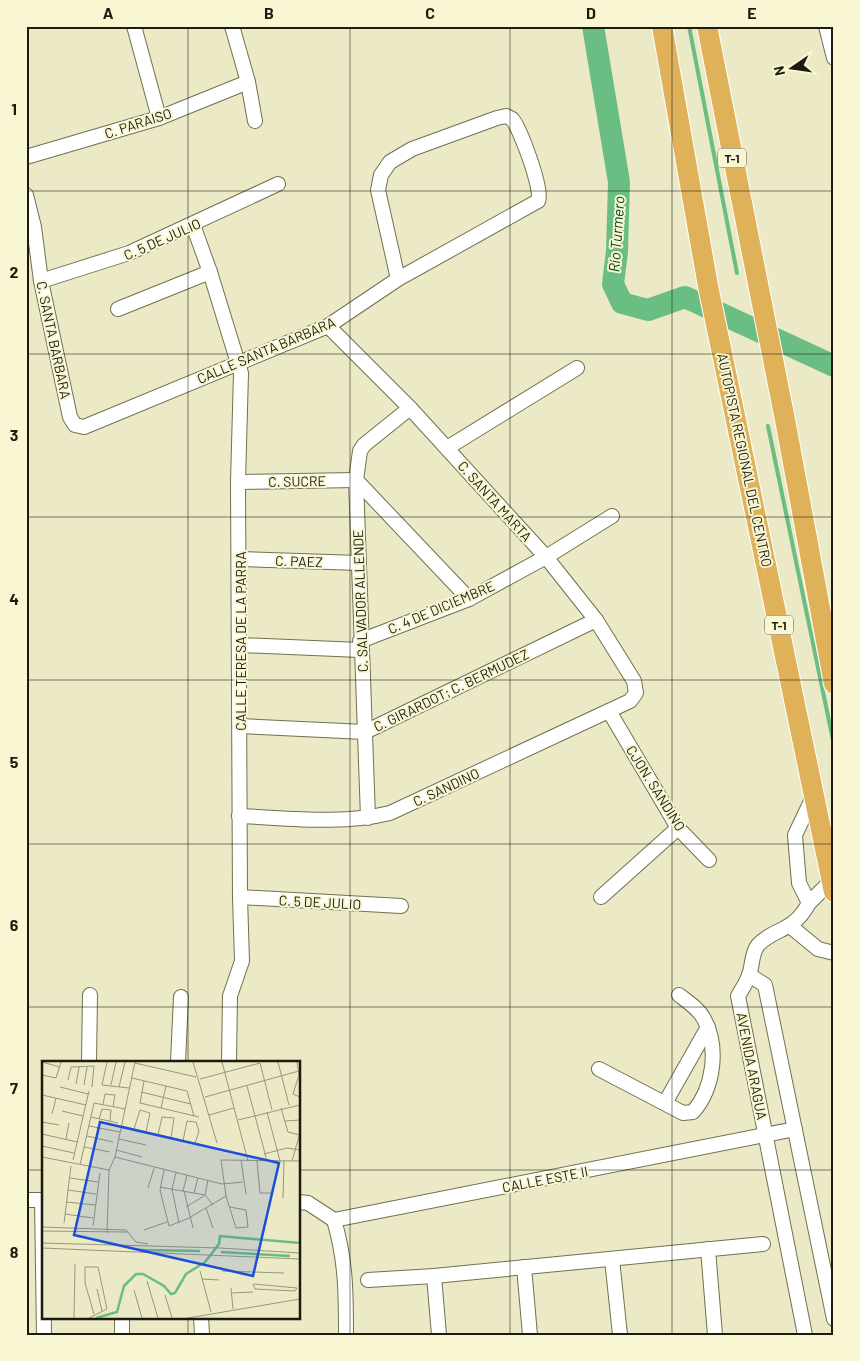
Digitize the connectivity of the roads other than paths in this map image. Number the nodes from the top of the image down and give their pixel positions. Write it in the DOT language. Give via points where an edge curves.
graph roads {
  1 [pos="134,26"];
  2 [pos="232,26"];
  3 [pos="662,26"];
  4 [pos="707,26"];
  5 [pos="826,26"];
  6 [pos="834,58"];
  7 [pos="248,82"];
  8 [pos="159,118"];
  9 [pos="255,121"];
  10 [pos="26,157"];
  11 [pos="278,184"];
  12 [pos="26,195"];
  13 [pos="193,225"];
  14 [pos="30,228"];
  15 [pos="210,272"];
  16 [pos="398,279"];
  17 [pos="41,281"];
  18 [pos="118,309"];
  19 [pos="328,326"];
  20 [pos="239,361"];
  21 [pos="577,368"];
  22 [pos="410,408"];
  23 [pos="75,425"];
  24 [pos="447,448"];
  25 [pos="356,480"];
  26 [pos="238,482"];
  27 [pos="612,516"];
  28 [pos="546,558"];
  29 [pos="240,559"];
  30 [pos="359,564"];
  31 [pos="469,599"];
  32 [pos="596,620"];
  33 [pos="240,645"];
  34 [pos="360,645"];
  35 [pos="834,684"];
  36 [pos="636,693"];
  37 [pos="609,711"];
  38 [pos="240,726"];
  39 [pos="365,732"];
  40 [pos="814,795"];
  41 [pos="239,816"];
  42 [pos="368,818"];
  43 [pos="678,828"];
  44 [pos="709,860"];
  45 [pos="833,887"];
  46 [pos="601,896"];
  47 [pos="240,897"];
  48 [pos="808,903"];
  49 [pos="401,906"];
  50 [pos="790,926"];
  51 [pos="834,952"];
  52 [pos="749,976"];
  53 [pos="90,995"];
  54 [pos="679,995"];
  55 [pos="181,997"];
  56 [pos="708,1028"];
  57 [pos="89,1061"];
  58 [pos="178,1061"];
  59 [pos="229,1061"];
  60 [pos="599,1069"];
  61 [pos="665,1103"];
  62 [pos="795,1129"];
  63 [pos="766,1136"];
  64 [pos="26,1200"];
  65 [pos="42,1200"];
  66 [pos="300,1202"];
  67 [pos="334,1220"];
  68 [pos="763,1244"];
  69 [pos="708,1249"];
  70 [pos="612,1259"];
  71 [pos="524,1267"];
  72 [pos="434,1276"];
  73 [pos="368,1280"];
  74 [pos="44,1318"];
  75 [pos="122,1318"];
  76 [pos="202,1318"];
  77 [pos="834,1319"];
  78 [pos="44,1335"];
  79 [pos="122,1335"];
  80 [pos="202,1335"];
  81 [pos="346,1335"];
  82 [pos="439,1335"];
  83 [pos="530,1335"];
  84 [pos="620,1335"];
  85 [pos="715,1335"];
  86 [pos="805,1335"];
  1 -- 8 [label="street"];
  2 -- 7 [label="street"];
  3 -- 40 [label="highway, AUTOPISTA REGIONAL DEL CENTRO / T-1" via="708,286"];
  4 -- 35 [label="highway, T-1"];
  5 -- 6 [label="street"];
  7 -- 8 [label="street, C. PARAISO"];
  7 -- 9 [label="street"];
  8 -- 10 [label="street, C. PARAISO"];
  11 -- 13 [label="street, C. 5 DE JULIO"];
  12 -- 14 [label="street, C. SANTA BARBARA"];
  13 -- 15 [label="street, CALLE TERESA DE LA PARRA"];
  13 -- 17 [label="street, C. 5 DE JULIO" via="114,259"];
  14 -- 17 [label="street, C. SANTA BARBARA"];
  15 -- 18 [label="street"];
  15 -- 20 [label="street, CALLE TERESA DE LA PARRA"];
  16 -- 16 [label="street, CALLE SANTA BARBARA" via="378,190 381,175 390,162 412,149 506,116 516,123 538,185 538,200"];
  16 -- 19 [label="street, CALLE SANTA BARBARA"];
  17 -- 23 [label="street, C. SANTA BARBARA" via="70,417"];
  19 -- 20 [label="street, CALLE SANTA BARBARA"];
  19 -- 22 [label="street, C. SANTA MARTA"];
  20 -- 23 [label="street, CALLE SANTA BARBARA" via="95,424"];
  20 -- 26 [label="street, CALLE TERESA DE LA PARRA"];
  21 -- 24 [label="street"];
  22 -- 24 [label="street, C. SANTA MARTA"];
  22 -- 25 [label="street, C. SALVADOR ALLENDE" via="364,444"];
  24 -- 28 [label="street, C. SANTA MARTA"];
  25 -- 26 [label="street, C. SUCRE"];
  25 -- 30 [label="street, C. SALVADOR ALLENDE"];
  25 -- 31 [label="street"];
  26 -- 29 [label="street, CALLE TERESA DE LA PARRA"];
  27 -- 28 [label="street, C. 4 DE DICIEMBRE"];
  28 -- 31 [label="street, C. 4 DE DICIEMBRE"];
  28 -- 32 [label="street, C. SANTA MARTA"];
  29 -- 30 [label="street, C. PAEZ"];
  29 -- 33 [label="street, CALLE TERESA DE LA PARRA"];
  30 -- 34 [label="street, C. SALVADOR ALLENDE"];
  31 -- 34 [label="street, C. 4 DE DICIEMBRE"];
  32 -- 36 [label="street, C. SANTA MARTA" via="634,681"];
  32 -- 39 [label="street, C. GIRARDOT; C. BERMUDEZ"];
  33 -- 34 [label="street, C. 4 DE DICIEMBRE"];
  33 -- 38 [label="street, CALLE TERESA DE LA PARRA"];
  34 -- 39 [label="street, C. SALVADOR ALLENDE"];
  36 -- 37 [label="street, C. SANDINO" via="630,701"];
  37 -- 42 [label="street, C. SANDINO" via="390,813"];
  37 -- 43 [label="street, CJON. SANDINO"];
  38 -- 39 [label="street, C. GIRARDOT; C. BERMUDEZ"];
  38 -- 41 [label="street, CALLE TERESA DE LA PARRA"];
  39 -- 42 [label="street, C. SALVADOR ALLENDE"];
  40 -- 45 [label="highway, AUTOPISTA REGIONAL DEL CENTRO / T-1"];
  40 -- 48 [label="street" via="795,835 799,883"];
  41 -- 42 [label="street, C. SANDINO"];
  41 -- 47 [label="street, CALLE TERESA DE LA PARRA"];
  43 -- 44 [label="street, CJON. SANDINO"];
  43 -- 46 [label="street"];
  45 -- 48 [label="street"];
  47 -- 49 [label="street, C. 5 DE JULIO"];
  47 -- 59 [label="street, CALLE TERESA DE LA PARRA" via="242,961 230,996"];
  48 -- 50 [label="street" via="802,915"];
  50 -- 51 [label="street" via="818,949"];
  50 -- 52 [label="street" via="757,947 752,955"];
  52 -- 62 [label="street, AVENIDA ARAGUA" via="765,985"];
  52 -- 63 [label="street, AVENIDA ARAGUA" via="738,996"];
  53 -- 57 [label="street"];
  54 -- 56 [label="street" via="695,1007"];
  55 -- 58 [label="street"];
  56 -- 61 [label="street"];
  56 -- 61 [label="street" via="714,1063 710,1081 697,1108 688,1114"];
  60 -- 61 [label="street"];
  62 -- 63 [label="street, CALLE ESTE II"];
  62 -- 77 [label="street, AVENIDA ARAGUA"];
  63 -- 67 [label="street, CALLE ESTE II"];
  63 -- 86 [label="street, AVENIDA ARAGUA"];
  64 -- 65 [label="street"];
  66 -- 67 [label="street" via="308,1203"];
  67 -- 81 [label="street" via="346,1271"];
  68 -- 69 [label="street"];
  69 -- 70 [label="street"];
  69 -- 85 [label="street"];
  70 -- 71 [label="street"];
  70 -- 84 [label="street"];
  71 -- 72 [label="street"];
  71 -- 83 [label="street"];
  72 -- 73 [label="street"];
  72 -- 82 [label="street"];
  74 -- 78 [label="street"];
  75 -- 79 [label="street"];
  76 -- 80 [label="street"];
}
